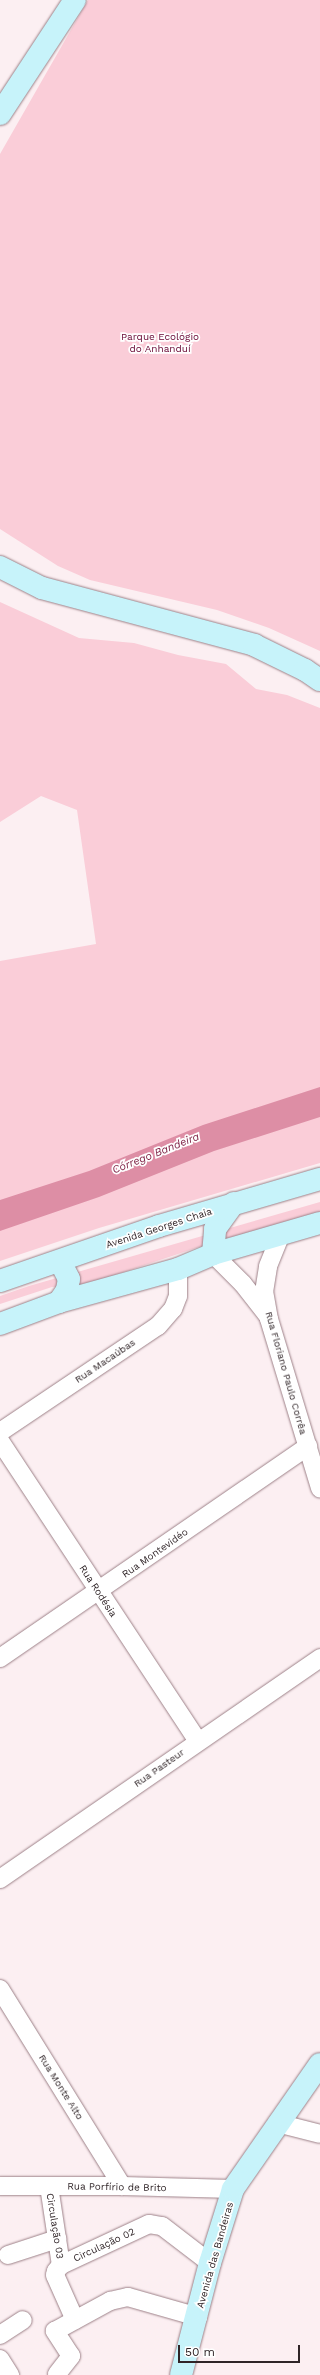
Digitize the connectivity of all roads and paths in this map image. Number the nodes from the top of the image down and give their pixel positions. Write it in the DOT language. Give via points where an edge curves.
graph roads {
  1 [pos="75,0"];
  2 [pos="0,114"];
  3 [pos="0,567"];
  4 [pos="320,680"];
  5 [pos="320,1179"];
  6 [pos="234,1203"];
  7 [pos="320,1223"];
  8 [pos="281,1234"];
  9 [pos="213,1254"];
  10 [pos="60,1261"];
  11 [pos="178,1269"];
  12 [pos="0,1282"];
  13 [pos="59,1302"];
  14 [pos="269,1319"];
  15 [pos="0,1324"];
  16 [pos="0,1432"];
  17 [pos="0,1441"];
  18 [pos="308,1446"];
  19 [pos="320,1488"];
  20 [pos="98,1592"];
  21 [pos="0,1658"];
  22 [pos="320,1658"];
  23 [pos="198,1741"];
  24 [pos="0,1880"];
  25 [pos="0,1989"];
  26 [pos="320,2064"];
  27 [pos="277,2123"];
  28 [pos="320,2134"];
  29 [pos="0,2186"];
  30 [pos="49,2186"];
  31 [pos="122,2186"];
  32 [pos="233,2189"];
  33 [pos="57,2239"];
  34 [pos="8,2255"];
  35 [pos="210,2263"];
  36 [pos="58,2268"];
  37 [pos="198,2317"];
  38 [pos="23,2320"];
  39 [pos="75,2320"];
  40 [pos="0,2335"];
  41 [pos="0,2359"];
  42 [pos="57,2374"];
  43 [pos="10,2375"];
  44 [pos="182,2375"];
  1 -- 2 [label="street"];
  3 -- 4 [label="street" via="42,588 254,645 306,670"];
  5 -- 6 [label="street, Avenida Georges Chaia"];
  6 -- 9 [label="street" via="215,1229"];
  6 -- 10 [label="street, Avenida Georges Chaia"];
  7 -- 8 [label="street"];
  8 -- 9 [label="street"];
  8 -- 14 [label="street, Rua Floriano Paulo Corrêa" via="268,1267 264,1291"];
  9 -- 11 [label="street"];
  9 -- 14 [label="street" via="243,1284"];
  10 -- 12 [label="street, Avenida Georges Chaia"];
  10 -- 13 [label="street" via="69,1280 67,1290"];
  11 -- 13 [label="street"];
  11 -- 16 [label="street, Rua Macaúbas" via="178,1296 173,1309 158,1326"];
  13 -- 15 [label="street"];
  14 -- 18 [label="street, Rua Floriano Paulo Corrêa"];
  17 -- 20 [label="street, Rua Rodésia"];
  18 -- 19 [label="street, Rua Floriano Paulo Corrêa"];
  18 -- 20 [label="street, Rua Montevidéo"];
  20 -- 21 [label="street, Rua Montevidéo"];
  20 -- 23 [label="street, Rua Rodésia"];
  22 -- 23 [label="street, Rua Pasteur"];
  23 -- 24 [label="street, Rua Pasteur"];
  25 -- 31 [label="street, Rua Monte Alto"];
  26 -- 27 [label="street, Avenida das Bandeiras"];
  27 -- 28 [label="street"];
  27 -- 32 [label="street, Avenida das Bandeiras"];
  29 -- 30 [label="street, Rua Porfírio de Brito"];
  30 -- 31 [label="street, Rua Porfírio de Brito"];
  30 -- 33 [label="street, Circulação 03"];
  31 -- 32 [label="street, Rua Porfírio de Brito"];
  32 -- 35 [label="street, Avenida das Bandeiras"];
  33 -- 34 [label="street"];
  33 -- 36 [label="street, Circulação 03"];
  35 -- 36 [label="street, Circulação 02" via="162,2226 154,2223"];
  35 -- 37 [label="street, Avenida das Bandeiras"];
  36 -- 39 [label="street, Circulação 03" via="55,2275"];
  37 -- 39 [label="street" via="128,2297 110,2301"];
  37 -- 44 [label="street, Avenida das Bandeiras"];
  38 -- 40 [label="street"];
  39 -- 42 [label="street" via="55,2331 71,2356"];
  41 -- 43 [label="street"];
}
